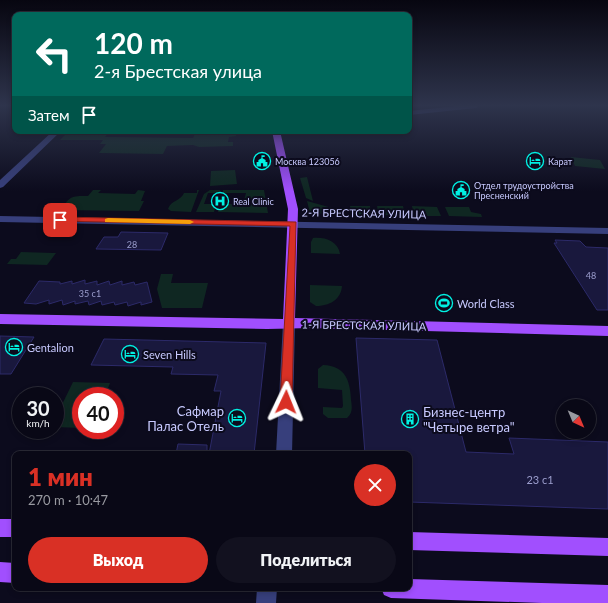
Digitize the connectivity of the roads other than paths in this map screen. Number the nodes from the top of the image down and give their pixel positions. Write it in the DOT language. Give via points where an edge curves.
graph roads {
  1 [pos="53,134"];
  2 [pos="277,134"];
  3 [pos="0,185"];
  4 [pos="0,219"];
  5 [pos="293,224"];
  6 [pos="608,231"];
  7 [pos="0,319"];
  8 [pos="289,323"];
  9 [pos="608,331"];
  10 [pos="284,451"];
  11 [pos="0,528"];
  12 [pos="12,528"];
  13 [pos="412,541"];
  14 [pos="608,547"];
  15 [pos="0,572"];
  16 [pos="12,573"];
  17 [pos="412,589"];
  18 [pos="267,591"];
  19 [pos="608,595"];
  20 [pos="266,603"];
  1 -- 3 [label="street"];
  2 -- 5 [label="main road" via="293,209"];
  4 -- 5 [label="street, 2-Я БРЕСТСКАЯ УЛИЦА"];
  5 -- 6 [label="street, 2-Я БРЕСТСКАЯ УЛИЦА"];
  5 -- 8 [label="main road"];
  7 -- 8 [label="main road, 1-Я БРЕСТСКАЯ УЛИЦА"];
  8 -- 9 [label="main road, 1-Я БРЕСТСКАЯ УЛИЦА"];
  8 -- 10 [label="street"];
  11 -- 12 [label="main road"];
  13 -- 14 [label="main road"];
  15 -- 16 [label="main road"];
  17 -- 19 [label="main road"];
  18 -- 20 [label="street"];
}
